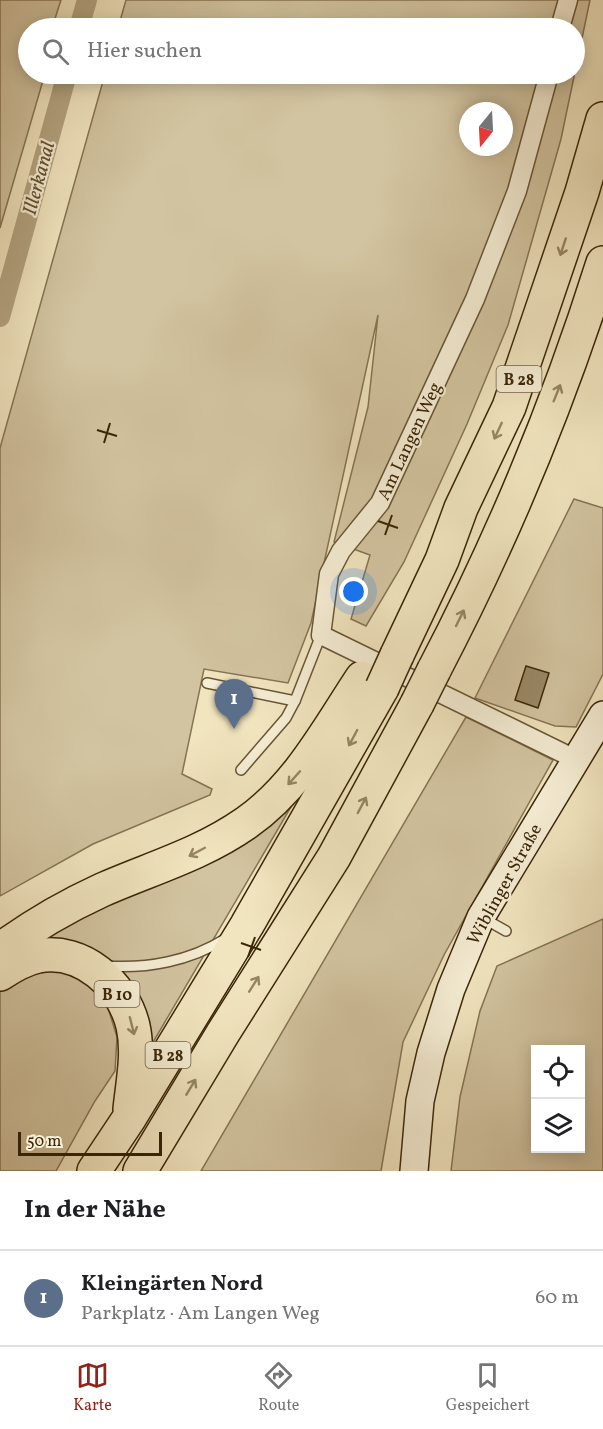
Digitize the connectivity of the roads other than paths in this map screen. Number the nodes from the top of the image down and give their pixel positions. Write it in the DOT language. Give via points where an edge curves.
graph roads {
  1 [pos="568,0"];
  2 [pos="563,18"];
  3 [pos="546,84"];
  4 [pos="603,119"];
  5 [pos="603,263"];
  6 [pos="321,635"];
  7 [pos="207,683"];
  8 [pos="372,683"];
  9 [pos="295,702"];
  10 [pos="603,715"];
  11 [pos="577,760"];
  12 [pos="241,770"];
  13 [pos="481,917"];
  14 [pos="247,925"];
  15 [pos="506,931"];
  16 [pos="0,950"];
  17 [pos="85,964"];
  18 [pos="0,974"];
  19 [pos="129,1116"];
  20 [pos="94,1171"];
  21 [pos="140,1171"];
  22 [pos="414,1171"];
  1 -- 2 [label="street"];
  3 -- 6 [label="street, Am Langen Weg" via="517,191 475,299 380,503 341,551 329,574"];
  4 -- 8 [label="highway, B 28, one-way" via="509,407 461,508 442,560"];
  21 -- 5 [label="highway, B 28, one-way, bridge" via="334,856 417,704 504,526 580,336"];
  6 -- 9 [label="lane"];
  6 -- 11 [label="street"];
  7 -- 9 [label="lane"];
  8 -- 14 [label="highway, B 28, one-way"];
  8 -- 16 [label="highway, one-way" via="302,769 248,822 188,856 102,890 51,916"];
  9 -- 12 [label="lane" via="280,726"];
  10 -- 11 [label="main road, Wiblinger Straße"];
  11 -- 13 [label="main road, Wiblinger Straße"];
  13 -- 15 [label="lane"];
  13 -- 22 [label="main road, Wiblinger Straße" via="451,989 431,1053 420,1101"];
  14 -- 17 [label="lane" via="209,949 178,959 146,966"];
  14 -- 19 [label="highway, B 28"];
  17 -- 18 [label="highway, B 10" via="60,956 37,956"];
  17 -- 19 [label="highway, B 10, one-way" via="109,983 132,1025 136,1052"];
  19 -- 20 [label="highway, B 10"];
}
